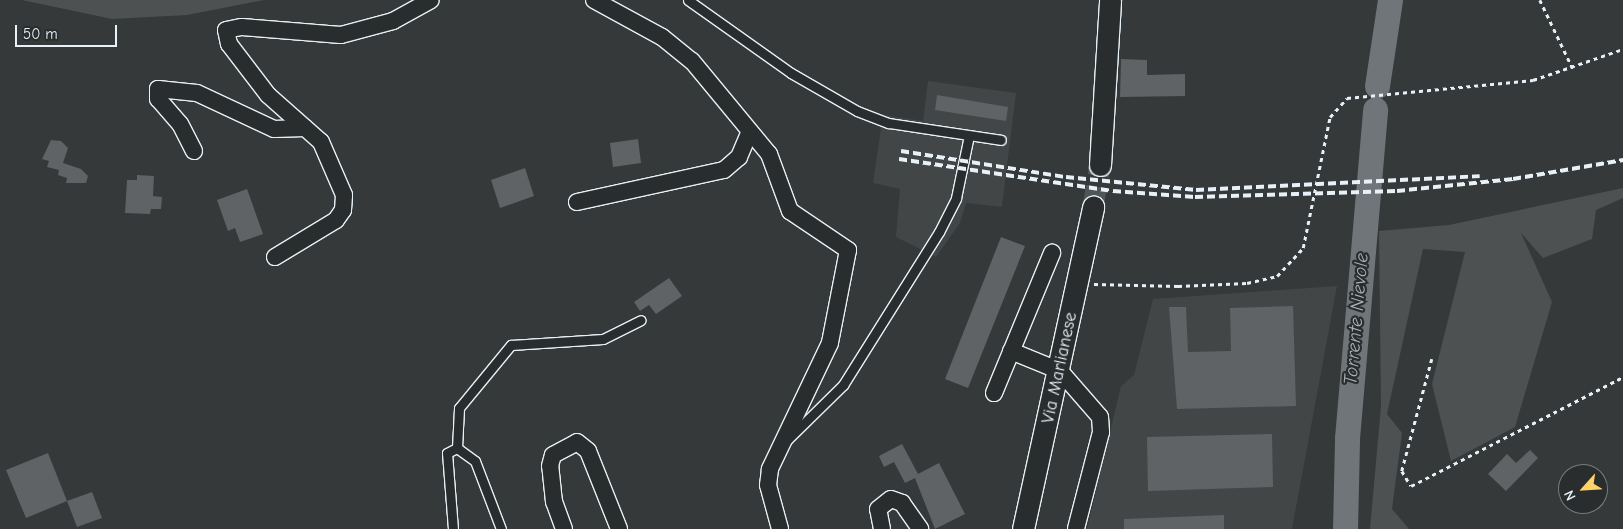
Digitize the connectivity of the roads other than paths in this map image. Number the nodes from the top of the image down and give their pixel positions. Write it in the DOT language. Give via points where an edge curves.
graph roads {
  1 [pos="432,0"];
  2 [pos="594,0"];
  3 [pos="688,0"];
  4 [pos="1110,0"];
  5 [pos="305,128"];
  6 [pos="749,133"];
  7 [pos="969,135"];
  8 [pos="1001,140"];
  9 [pos="194,151"];
  10 [pos="1100,165"];
  11 [pos="577,202"];
  12 [pos="1093,207"];
  13 [pos="1052,253"];
  14 [pos="275,257"];
  15 [pos="641,320"];
  16 [pos="1011,351"];
  17 [pos="1060,371"];
  18 [pos="994,393"];
  19 [pos="780,446"];
  20 [pos="458,448"];
  21 [pos="453,529"];
  22 [pos="501,529"];
  23 [pos="564,529"];
  24 [pos="619,529"];
  25 [pos="780,529"];
  26 [pos="882,529"];
  27 [pos="920,529"];
  28 [pos="1023,529"];
  29 [pos="1076,529"];
  1 -- 5 [label="street" via="393,22 341,34 242,27 226,30 228,44 268,95"];
  2 -- 6 [label="street" via="676,46"];
  3 -- 7 [label="lane" via="776,63 857,111 890,123"];
  4 -- 10 [label="street"];
  5 -- 9 [label="street" via="274,129 197,93 158,89 158,99 180,124"];
  5 -- 14 [label="street" via="322,142 335,165 344,195 343,210 323,230"];
  6 -- 11 [label="street" via="739,157 724,170"];
  6 -- 19 [label="street" via="769,154 790,211 845,245 849,256 830,343"];
  7 -- 8 [label="lane"];
  7 -- 19 [label="lane" via="956,198 940,232 843,385 805,427"];
  12 -- 17 [label="street, Via Marlianese"];
  13 -- 16 [label="street"];
  15 -- 20 [label="lane" via="603,339 511,345 459,408"];
  16 -- 17 [label="street"];
  16 -- 18 [label="street"];
  17 -- 28 [label="street, Via Marlianese"];
  17 -- 29 [label="street" via="1094,406 1102,422"];
  19 -- 25 [label="street" via="768,485"];
  20 -- 21 [label="lane" via="447,454"];
  20 -- 22 [label="lane" via="476,461"];
  23 -- 24 [label="street" via="554,502 550,466 553,455 577,442 588,451 602,494"];
  26 -- 27 [label="street" via="878,510 891,499 902,503"];
}
